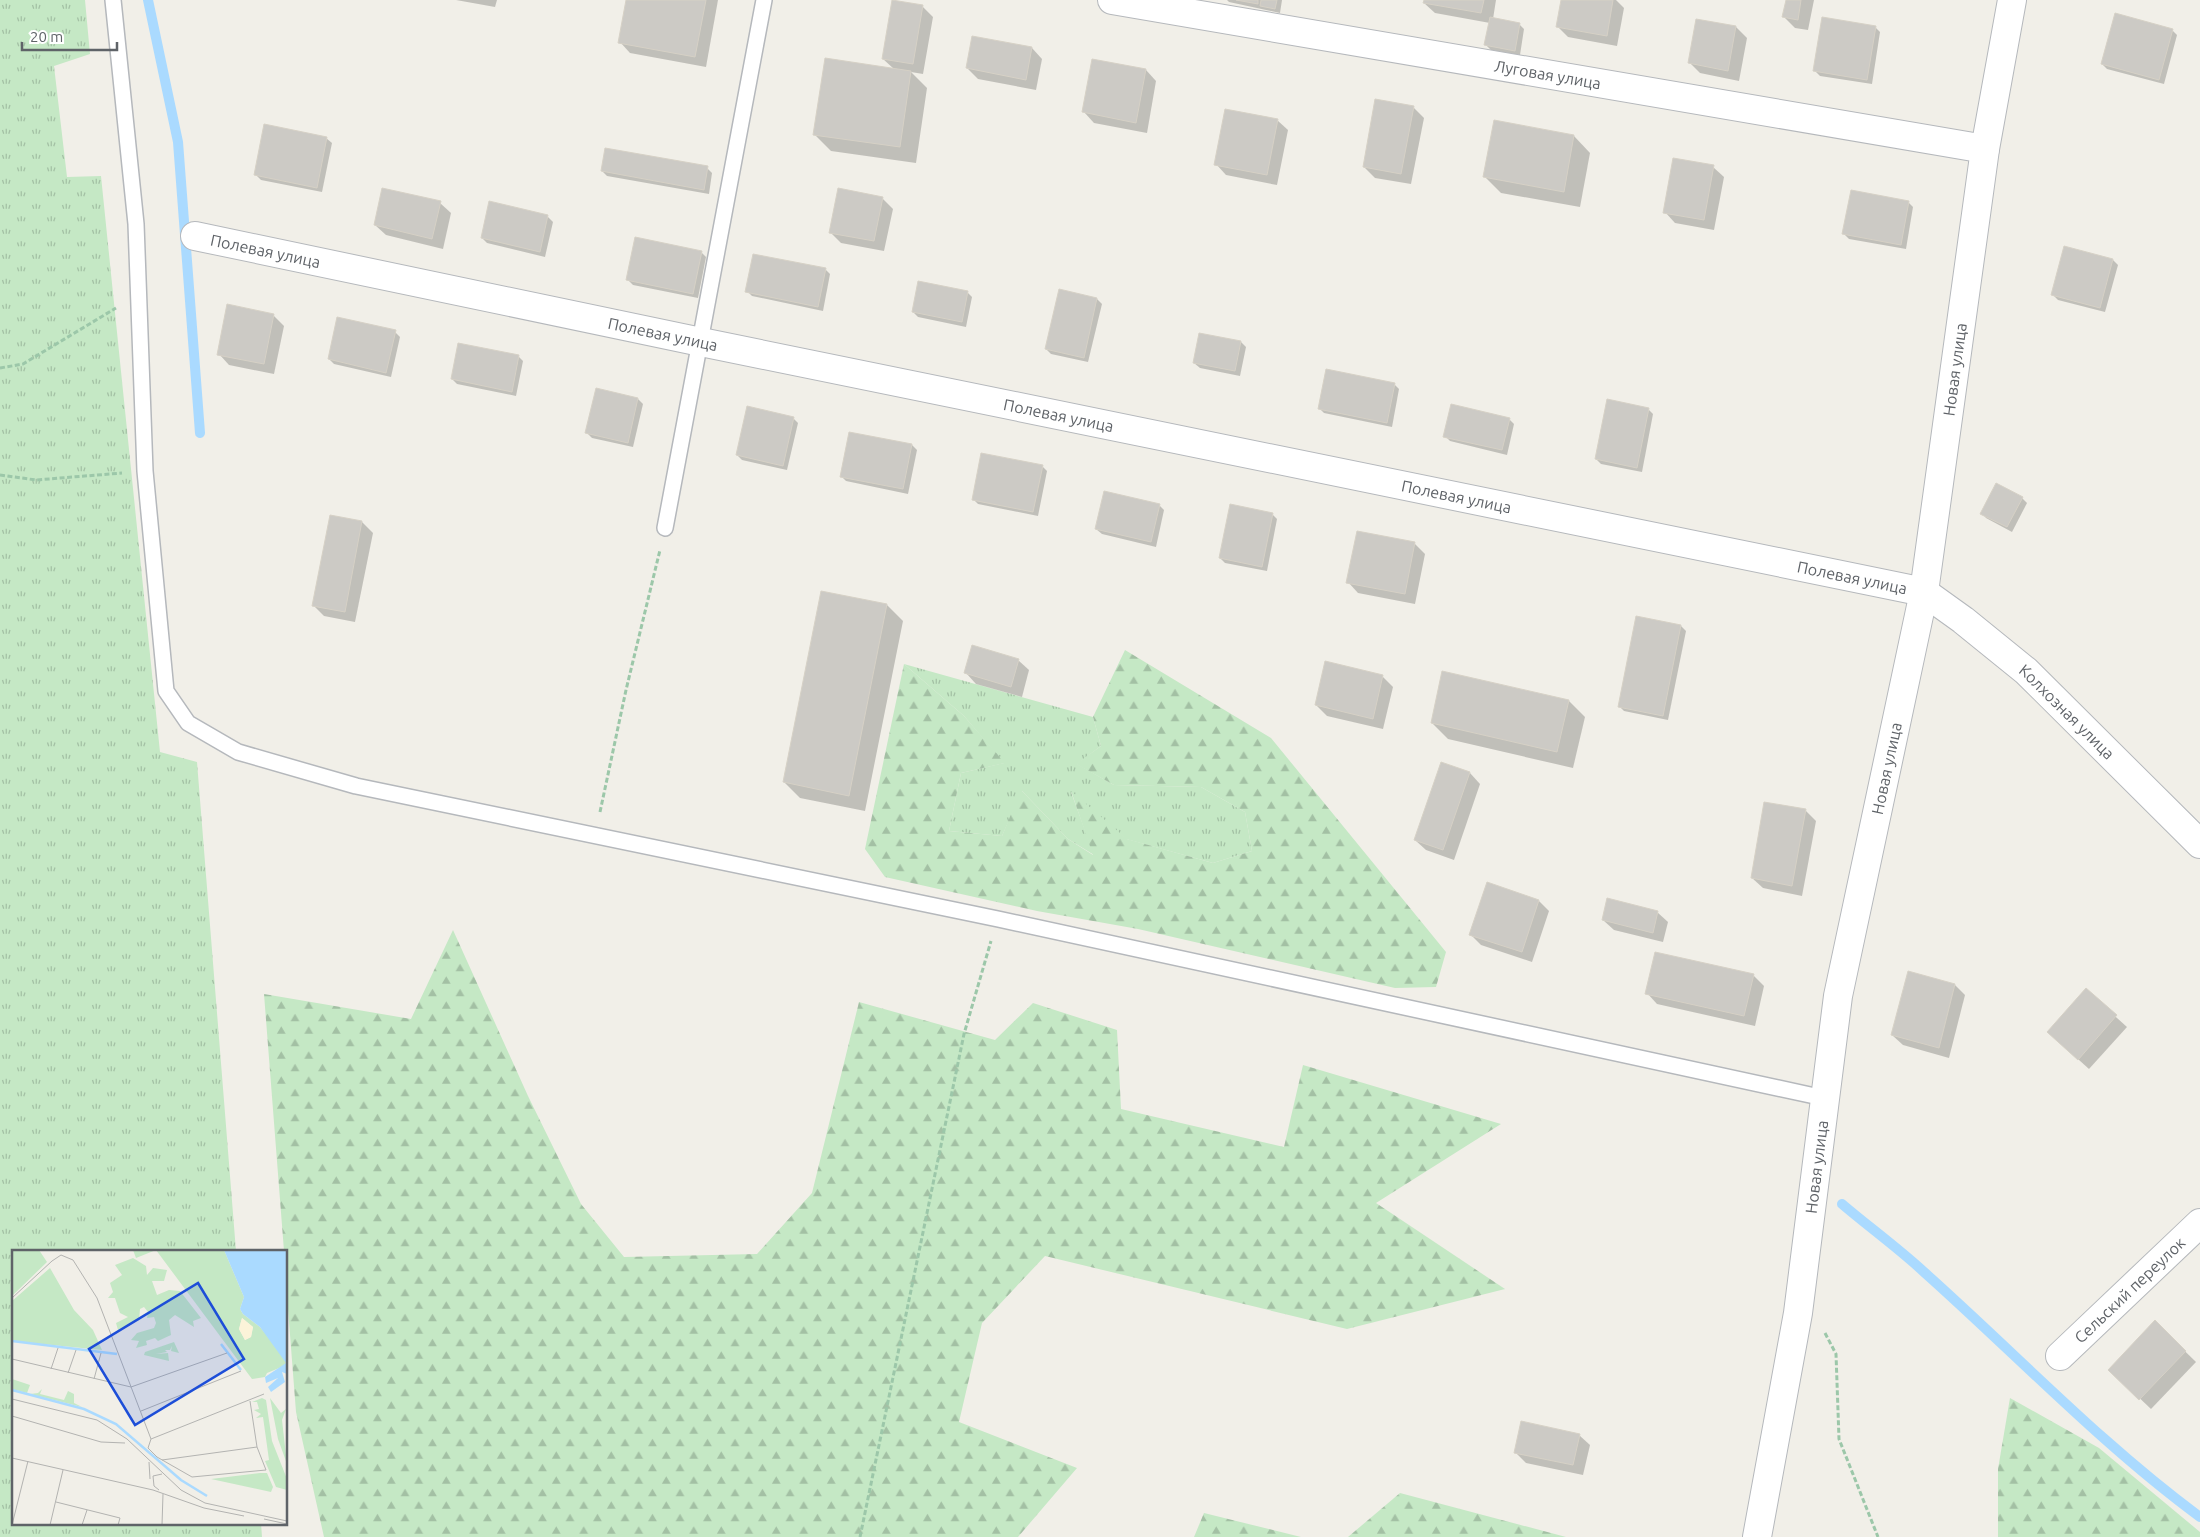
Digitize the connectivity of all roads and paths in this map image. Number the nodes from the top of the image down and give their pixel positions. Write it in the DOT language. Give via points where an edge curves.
graph roads {
  1 [pos="113,0"];
  2 [pos="764,0"];
  3 [pos="1112,0"];
  4 [pos="2012,0"];
  5 [pos="1985,150"];
  6 [pos="195,236"];
  7 [pos="139,294"];
  8 [pos="701,342"];
  9 [pos="0,368"];
  10 [pos="145,471"];
  11 [pos="0,475"];
  12 [pos="665,528"];
  13 [pos="1924,592"];
  14 [pos="595,835"];
  15 [pos="2200,844"];
  16 [pos="998,918"];
  17 [pos="1824,1098"];
  18 [pos="2200,1222"];
  19 [pos="1798,1313"];
  20 [pos="2060,1356"];
  21 [pos="860,1537"];
  22 [pos="1757,1537"];
  23 [pos="1878,1537"];
  1 -- 7 [label="lane" via="136,224"];
  2 -- 8 [label="lane"];
  3 -- 5 [label="street, Луговая улица"];
  4 -- 5 [label="street, Новая улица"];
  5 -- 13 [label="street, Новая улица"];
  6 -- 8 [label="street, Полевая улица"];
  7 -- 9 [label="path" via="23,364"];
  7 -- 10 [label="lane"];
  8 -- 12 [label="lane"];
  8 -- 13 [label="street, Полевая улица"];
  10 -- 11 [label="path" via="36,480"];
  10 -- 14 [label="lane" via="166,691 188,724 238,752 356,786"];
  12 -- 14 [label="path"];
  13 -- 15 [label="street, Колхозная улица" via="2026,671"];
  13 -- 17 [label="street, Новая улица" via="1838,996"];
  14 -- 16 [label="lane"];
  16 -- 17 [label="lane"];
  16 -- 21 [label="path" via="964,1034"];
  17 -- 19 [label="street, Новая улица"];
  18 -- 20 [label="street, Сельский переулок"];
  19 -- 22 [label="street, Новая улица"];
  19 -- 23 [label="path" via="1820,1323 1836,1354 1839,1439"];
}
